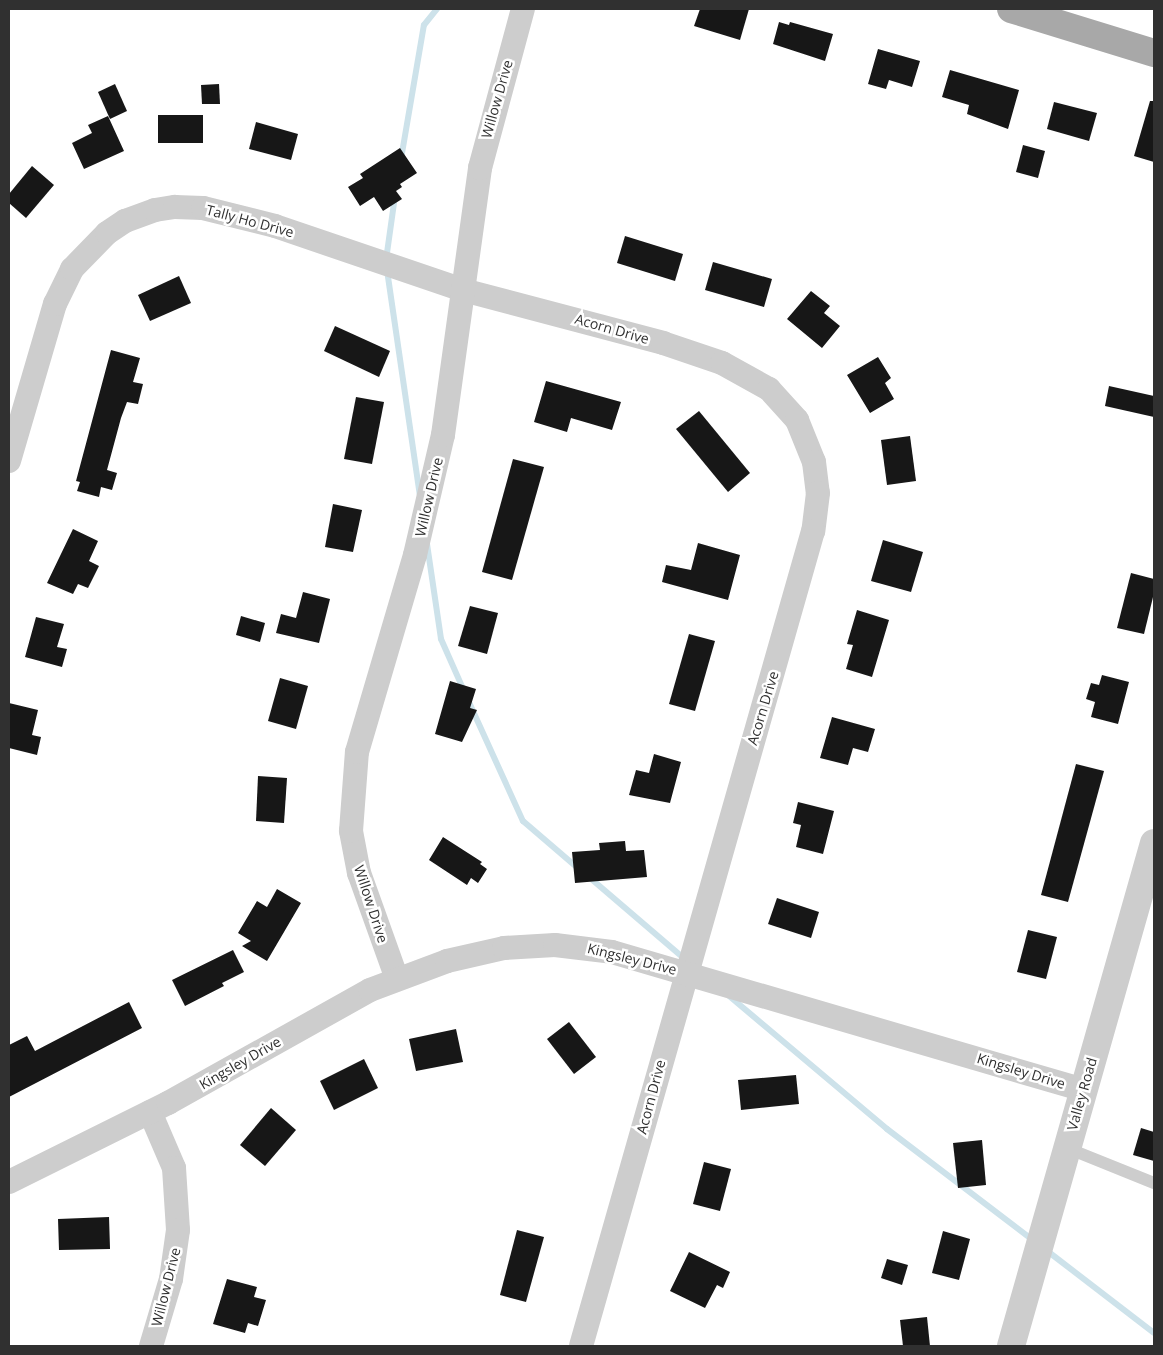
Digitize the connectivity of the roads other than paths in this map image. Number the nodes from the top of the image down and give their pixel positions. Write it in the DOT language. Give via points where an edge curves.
graph roads {
  1 [pos="523,9"];
  2 [pos="1010,9"];
  3 [pos="1154,53"];
  4 [pos="463,290"];
  5 [pos="9,460"];
  6 [pos="1154,842"];
  7 [pos="688,972"];
  8 [pos="398,978"];
  9 [pos="1083,1090"];
  10 [pos="150,1112"];
  11 [pos="1067,1148"];
  12 [pos="9,1182"];
  13 [pos="1154,1184"];
  14 [pos="151,1346"];
  15 [pos="581,1346"];
  16 [pos="1011,1346"];
  1 -- 4 [label="street, Willow Drive" via="487,133"];
  2 -- 3 [label="main road"];
  4 -- 5 [label="street, Tally Ho Drive" via="266,224 204,208 155,210 106,233 89,249 62,287"];
  4 -- 7 [label="street, Acorn Drive" via="654,340 722,363 770,389 787,406 807,440 818,493 814,531"];
  4 -- 8 [label="street, Willow Drive" via="443,435 415,554 357,752 351,808 359,873"];
  6 -- 9 [label="street, Valley Road"];
  7 -- 8 [label="street, Kingsley Drive" via="612,952 555,945 471,954"];
  7 -- 9 [label="street, Kingsley Drive"];
  7 -- 15 [label="street, Acorn Drive"];
  8 -- 10 [label="street, Kingsley Drive" via="340,1005"];
  9 -- 11 [label="street, Valley Road"];
  10 -- 12 [label="street, Kingsley Drive"];
  10 -- 14 [label="street, Willow Drive" via="174,1168 178,1220 170,1279"];
  11 -- 13 [label="lane"];
  11 -- 16 [label="street, Valley Road"];
}
